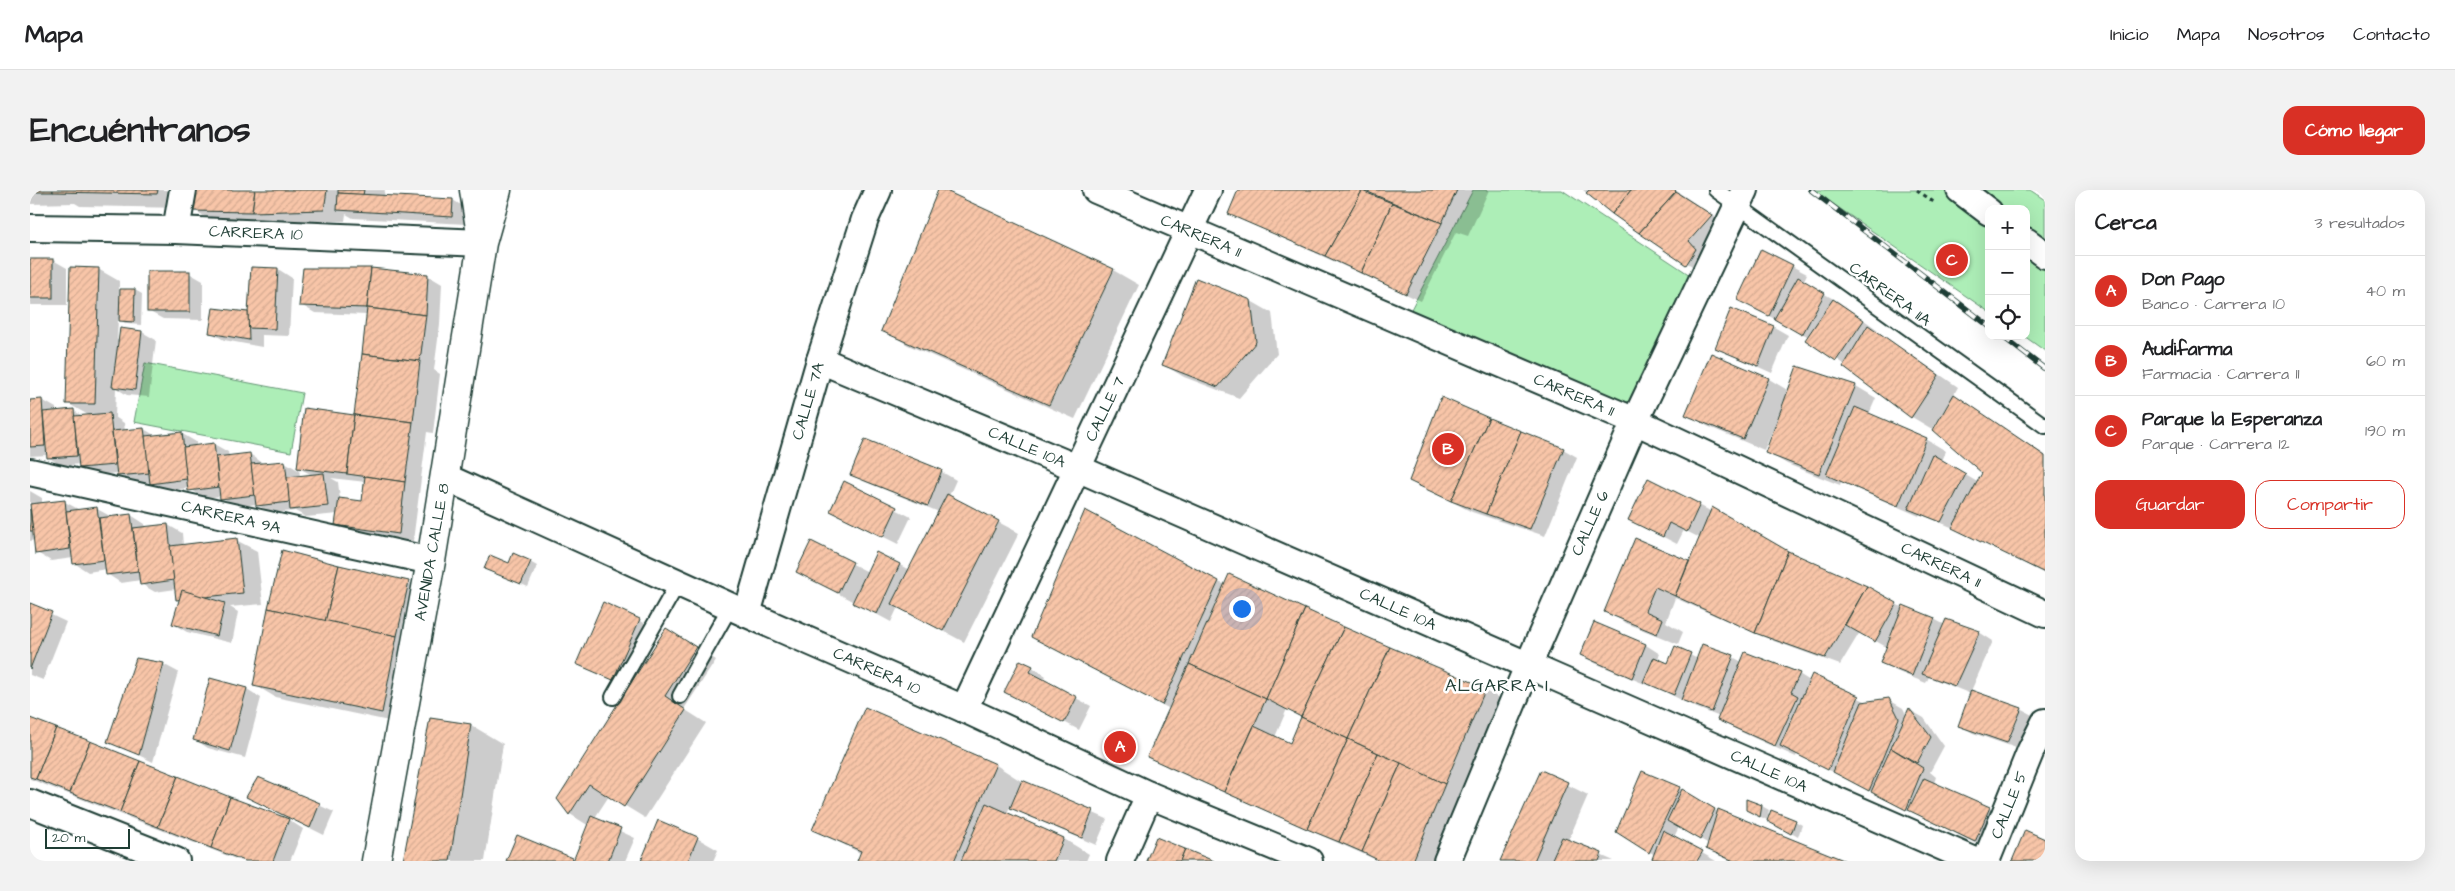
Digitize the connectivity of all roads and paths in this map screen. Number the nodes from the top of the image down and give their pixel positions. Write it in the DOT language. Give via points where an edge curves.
graph roads {
  1 [pos="183,190"];
  2 [pos="474,190"];
  3 [pos="497,190"];
  4 [pos="878,190"];
  5 [pos="1096,190"];
  6 [pos="1208,190"];
  7 [pos="1716,190"];
  8 [pos="1960,190"];
  9 [pos="1741,198"];
  10 [pos="1985,209"];
  11 [pos="30,228"];
  12 [pos="176,230"];
  13 [pos="1190,232"];
  14 [pos="482,243"];
  15 [pos="2030,244"];
  16 [pos="2045,255"];
  17 [pos="820,360"];
  18 [pos="1635,421"];
  19 [pos="2045,426"];
  20 [pos="1076,468"];
  21 [pos="30,472"];
  22 [pos="446,477"];
  23 [pos="431,561"];
  24 [pos="678,583"];
  25 [pos="739,610"];
  26 [pos="2045,614"];
  27 [pos="1528,666"];
  28 [pos="680,696"];
  29 [pos="613,697"];
  30 [pos="964,709"];
  31 [pos="2045,722"];
  32 [pos="1149,795"];
  33 [pos="30,803"];
  34 [pos="176,861"];
  35 [pos="376,861"];
  36 [pos="1120,861"];
  37 [pos="1309,861"];
  38 [pos="1447,861"];
  39 [pos="1975,861"];
  40 [pos="1986,861"];
  1 -- 12 [label="street"];
  2 -- 14 [label="main road, AVENIDA CALLE 8"];
  3 -- 14 [label="main road, AVENIDA CALLE 8"];
  4 -- 17 [label="street, CALLE 7A" via="865,219"];
  5 -- 13 [label="street, CARRERA 11"];
  6 -- 13 [label="street, CALLE 7"];
  7 -- 9 [label="lane, CARRERA 11A"];
  8 -- 10 [label="street"];
  9 -- 18 [label="street, CALLE 6"];
  9 -- 19 [label="lane, CARRERA 11A"];
  11 -- 12 [label="street, CARRERA 10"];
  12 -- 14 [label="street, CARRERA 10"];
  13 -- 18 [label="street, CARRERA 11"];
  13 -- 20 [label="street, CALLE 7"];
  14 -- 22 [label="main road, AVENIDA CALLE 8"];
  15 -- 16 [label="street"];
  17 -- 20 [label="street, CALLE 10A"];
  17 -- 25 [label="street, CALLE 7A"];
  18 -- 26 [label="street, CARRERA 11"];
  18 -- 27 [label="street, CALLE 6"];
  20 -- 27 [label="street, CALLE 10A"];
  20 -- 30 [label="street, CALLE 7"];
  21 -- 23 [label="street, CARRERA 9A"];
  22 -- 23 [label="main road, AVENIDA CALLE 8"];
  22 -- 24 [label="street, CARRERA 10"];
  23 -- 35 [label="main road, AVENIDA CALLE 8"];
  24 -- 25 [label="street, CARRERA 10"];
  24 -- 29 [label="lane"];
  25 -- 28 [label="lane"];
  25 -- 30 [label="street, CARRERA 10"];
  27 -- 38 [label="street, CALLE 6"];
  27 -- 39 [label="street, CALLE 10A"];
  30 -- 32 [label="street, CARRERA 10"];
  31 -- 40 [label="street, CALLE 5"];
  32 -- 36 [label="street"];
  32 -- 37 [label="street, CARRERA 10"];
  33 -- 34 [label="street"];
}
